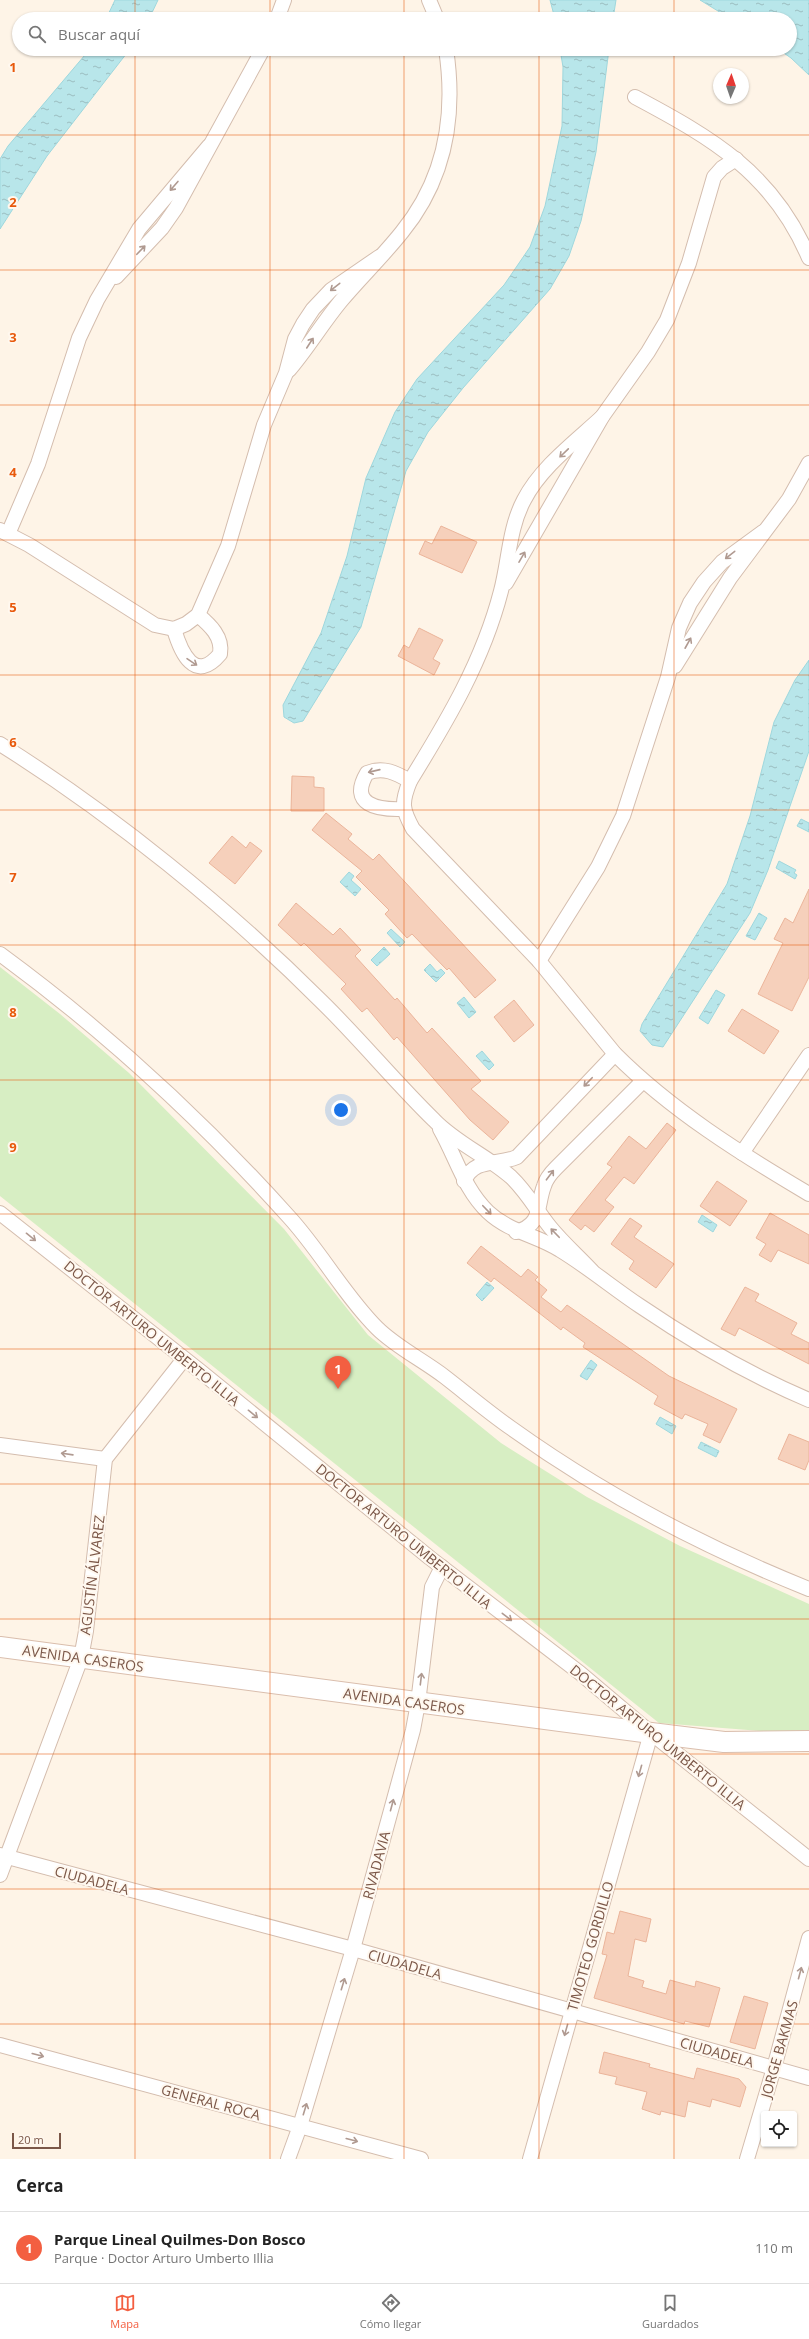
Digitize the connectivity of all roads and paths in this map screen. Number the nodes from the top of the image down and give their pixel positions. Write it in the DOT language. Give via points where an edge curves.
graph roads {
  1 [pos="284,0"];
  2 [pos="429,0"];
  3 [pos="280,12"];
  4 [pos="434,12"];
  5 [pos="260,56"];
  6 [pos="447,56"];
  7 [pos="635,97"];
  8 [pos="736,159"];
  9 [pos="809,258"];
  10 [pos="602,417"];
  11 [pos="809,463"];
  12 [pos="4,532"];
  13 [pos="762,532"];
  14 [pos="502,591"];
  15 [pos="198,615"];
  16 [pos="174,629"];
  17 [pos="668,677"];
  18 [pos="0,744"];
  19 [pos="410,781"];
  20 [pos="403,808"];
  21 [pos="0,954"];
  22 [pos="539,961"];
  23 [pos="615,1054"];
  24 [pos="809,1055"];
  25 [pos="643,1081"];
  26 [pos="435,1122"];
  27 [pos="742,1153"];
  28 [pos="491,1162"];
  29 [pos="464,1181"];
  30 [pos="809,1194"];
  31 [pos="539,1211"];
  32 [pos="0,1212"];
  33 [pos="516,1232"];
  34 [pos="592,1271"];
  35 [pos="184,1359"];
  36 [pos="809,1400"];
  37 [pos="0,1445"];
  38 [pos="105,1459"];
  39 [pos="442,1566"];
  40 [pos="809,1589"];
  41 [pos="0,1647"];
  42 [pos="81,1658"];
  43 [pos="418,1703"];
  44 [pos="651,1733"];
  45 [pos="809,1741"];
  46 [pos="3,1856"];
  47 [pos="809,1859"];
  48 [pos="0,1875"];
  49 [pos="809,1938"];
  50 [pos="353,1949"];
  51 [pos="571,2011"];
  52 [pos="0,2045"];
  53 [pos="774,2068"];
  54 [pos="809,2078"];
  55 [pos="300,2126"];
  56 [pos="288,2159"];
  57 [pos="421,2159"];
  58 [pos="530,2159"];
  59 [pos="747,2159"];
  1 -- 3 [label="street"];
  2 -- 4 [label="street"];
  5 -- 12 [label="street" via="209,146 138,229 97,300 79,338 38,464"];
  6 -- 15 [label="street" via="451,105 443,153 434,179 403,232 379,257 331,290 313,309 295,339 286,373 264,425 228,546"];
  7 -- 8 [label="street" via="686,124"];
  8 -- 9 [label="street" via="767,190"];
  8 -- 10 [label="street" via="714,177 684,277 667,320 648,352"];
  14 -- 10 [label="street, one-way"];
  10 -- 14 [label="street, one-way" via="548,468 523,501 508,553"];
  11 -- 13 [label="street" via="793,493"];
  12 -- 16 [label="street" via="155,625"];
  17 -- 13 [label="street, one-way" via="694,633"];
  13 -- 17 [label="street, one-way" via="722,562 690,603 679,628"];
  14 -- 19 [label="street" via="473,671"];
  15 -- 16 [label="street"];
  16 -- 15 [label="street, one-way" via="178,644 189,661 195,665 212,665 220,654 219,639"];
  17 -- 22 [label="street" via="630,796 615,834"];
  18 -- 26 [label="street" via="112,822 253,938 325,1005"];
  19 -- 20 [label="street" via="404,796"];
  19 -- 20 [label="street, one-way" via="388,770 367,773 362,781 362,795 374,808"];
  20 -- 22 [label="street" via="413,829"];
  21 -- 40 [label="street" via="75,1011 156,1082 222,1145 292,1219 379,1330 435,1369 509,1427 588,1479 702,1542 758,1569"];
  22 -- 23 [label="street"];
  23 -- 25 [label="street"];
  23 -- 28 [label="street, one-way" via="517,1156 508,1161"];
  24 -- 27 [label="street"];
  25 -- 27 [label="street"];
  31 -- 25 [label="street, one-way" via="544,1184 556,1168"];
  26 -- 28 [label="street"];
  26 -- 29 [label="street" via="447,1141"];
  27 -- 30 [label="street"];
  28 -- 29 [label="street" via="474,1167"];
  28 -- 31 [label="street" via="510,1176"];
  29 -- 33 [label="street, one-way" via="488,1212"];
  31 -- 33 [label="street" via="529,1227"];
  34 -- 31 [label="street, one-way" via="551,1228"];
  32 -- 35 [label="street, DOCTOR ARTURO UMBERTO ILLIA, one-way"];
  33 -- 34 [label="street" via="551,1244"];
  34 -- 36 [label="street" via="639,1305 721,1356"];
  35 -- 38 [label="street"];
  35 -- 39 [label="street, DOCTOR ARTURO UMBERTO ILLIA, one-way"];
  38 -- 37 [label="street, one-way"];
  38 -- 42 [label="street, AGUSTÍN ÁLVAREZ"];
  43 -- 39 [label="street, RIVADAVIA, one-way" via="432,1587"];
  39 -- 44 [label="street, DOCTOR ARTURO UMBERTO ILLIA, one-way" via="580,1673"];
  41 -- 42 [label="street, AVENIDA CASEROS"];
  42 -- 43 [label="street, AVENIDA CASEROS"];
  42 -- 46 [label="street, AGUSTÍN ÁLVAREZ"];
  43 -- 44 [label="street, AVENIDA CASEROS"];
  50 -- 43 [label="street, RIVADAVIA, one-way" via="413,1730"];
  44 -- 45 [label="street, AVENIDA CASEROS" via="724,1742"];
  44 -- 47 [label="street, DOCTOR ARTURO UMBERTO ILLIA"];
  44 -- 51 [label="street, TIMOTEO GORDILLO, one-way"];
  46 -- 48 [label="street, AGUSTÍN ÁLVAREZ"];
  46 -- 50 [label="street, CIUDADELA"];
  53 -- 49 [label="street, JORGE BAKMAS, one-way"];
  50 -- 51 [label="street, CIUDADELA"];
  55 -- 50 [label="street, RIVADAVIA, one-way"];
  51 -- 53 [label="street, CIUDADELA"];
  51 -- 58 [label="street, TIMOTEO GORDILLO, one-way"];
  52 -- 55 [label="street, GENERAL ROCA, one-way"];
  53 -- 54 [label="street, CIUDADELA"];
  53 -- 59 [label="street, JORGE BAKMAS"];
  55 -- 56 [label="street, RIVADAVIA"];
  55 -- 57 [label="street, GENERAL ROCA, one-way"];
}
